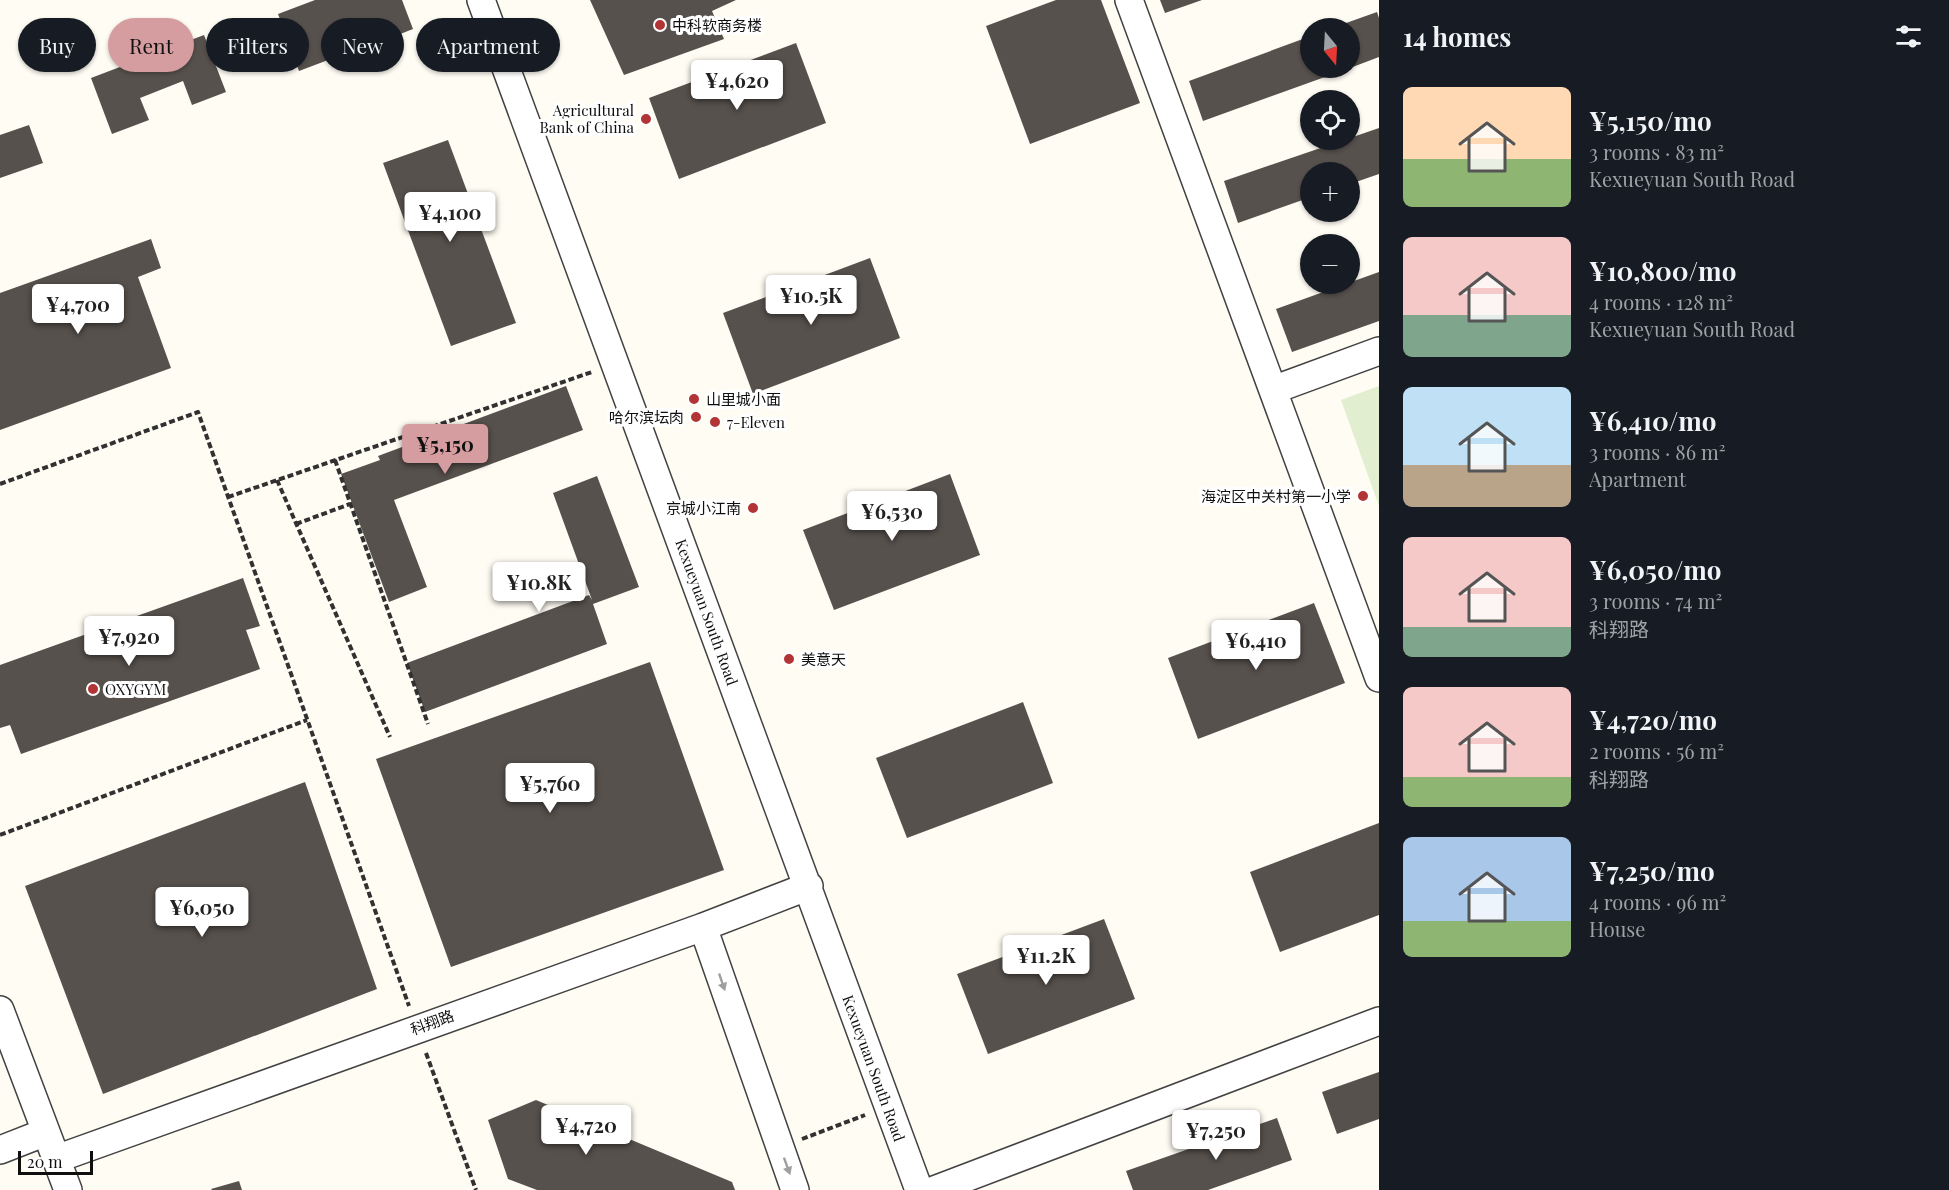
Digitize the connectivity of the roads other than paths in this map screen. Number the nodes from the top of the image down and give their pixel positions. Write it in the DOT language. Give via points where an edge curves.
graph roads {
  1 [pos="481,0"];
  2 [pos="1129,0"];
  3 [pos="1379,351"];
  4 [pos="1273,390"];
  5 [pos="1379,678"];
  6 [pos="808,886"];
  7 [pos="703,927"];
  8 [pos="0,1010"];
  9 [pos="1379,1021"];
  10 [pos="46,1132"];
  11 [pos="0,1150"];
  12 [pos="56,1159"];
  13 [pos="68,1190"];
  14 [pos="795,1190"];
  15 [pos="919,1190"];
  16 [pos="934,1190"];
  1 -- 6 [label="street, Kexueyuan South Road"];
  2 -- 4 [label="street"];
  3 -- 4 [label="street"];
  4 -- 5 [label="street"];
  6 -- 7 [label="street, 科翔路"];
  6 -- 15 [label="street, Kexueyuan South Road"];
  7 -- 12 [label="street, 科翔路"];
  7 -- 14 [label="street, one-way"];
  8 -- 10 [label="street"];
  9 -- 16 [label="street"];
  10 -- 11 [label="street"];
  10 -- 12 [label="street"];
  12 -- 13 [label="street"];
}
